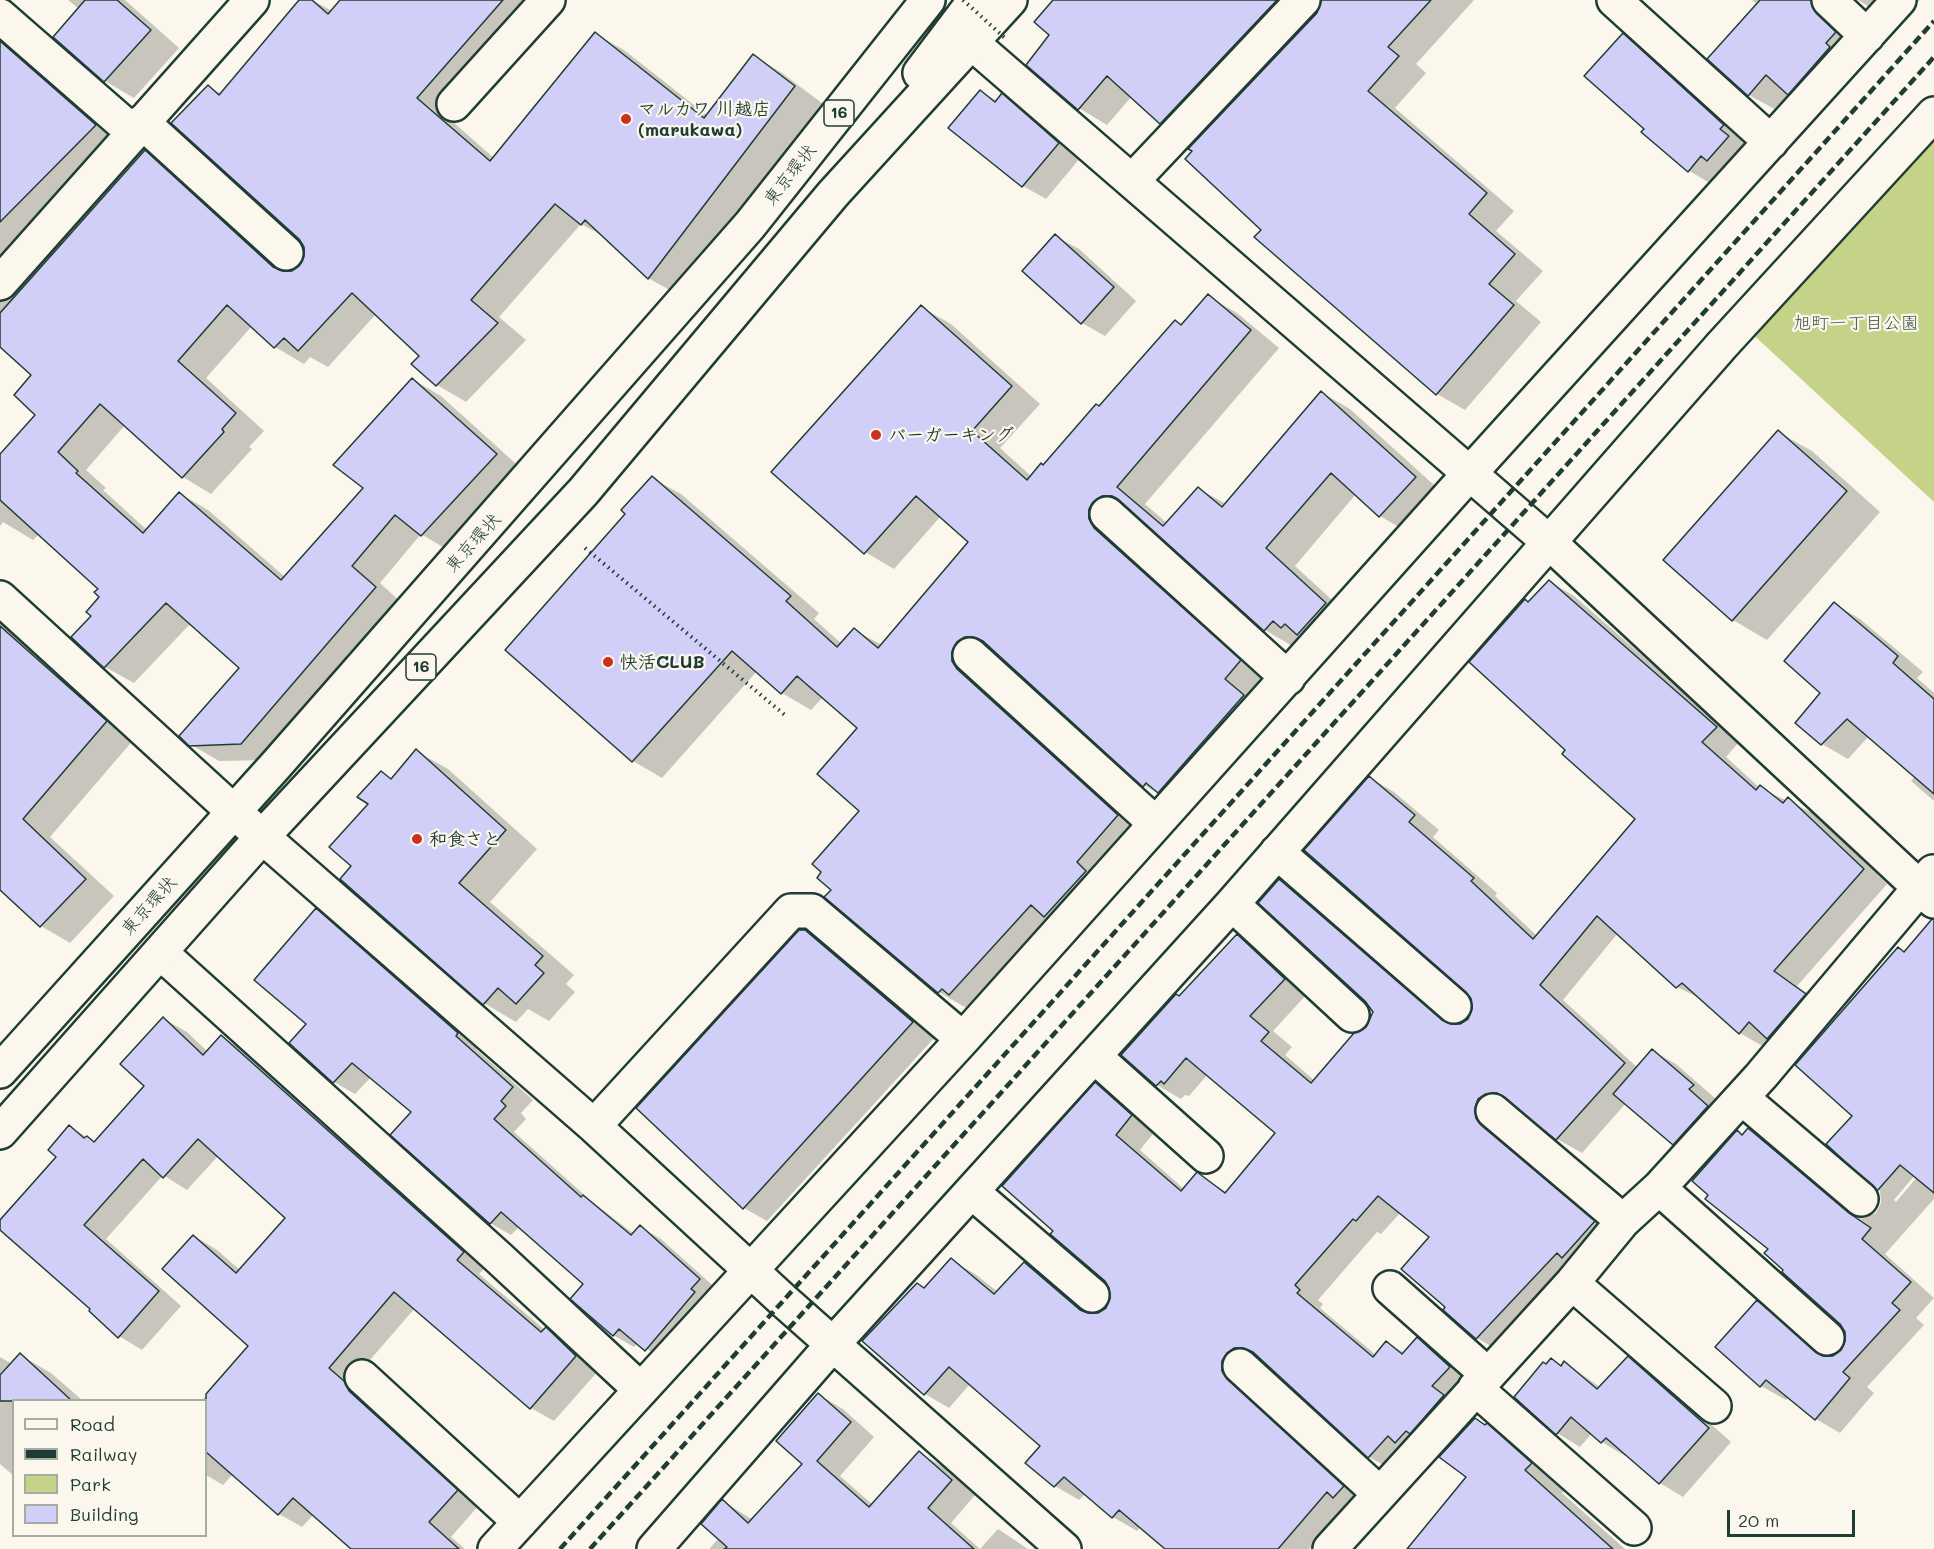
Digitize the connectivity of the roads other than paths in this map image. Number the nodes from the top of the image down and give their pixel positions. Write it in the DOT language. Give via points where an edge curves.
graph roads {
  1 [pos="252,0"];
  2 [pos="549,0"];
  3 [pos="928,0"];
  4 [pos="975,0"];
  5 [pos="1010,0"];
  6 [pos="1303,0"];
  7 [pos="1614,0"];
  8 [pos="1829,0"];
  9 [pos="1899,0"];
  10 [pos="0,16"];
  11 [pos="1867,36"];
  12 [pos="972,43"];
  13 [pos="454,104"];
  14 [pos="1934,114"];
  15 [pos="138,127"];
  16 [pos="1771,142"];
  17 [pos="1132,181"];
  18 [pos="833,194"];
  19 [pos="286,253"];
  20 [pos="1,279"];
  21 [pos="1470,473"];
  22 [pos="1107,514"];
  23 [pos="1550,543"];
  24 [pos="0,598"];
  25 [pos="970,655"];
  26 [pos="1288,678"];
  27 [pos="234,812"];
  28 [pos="1155,823"];
  29 [pos="262,837"];
  30 [pos="1277,852"];
  31 [pos="1929,886"];
  32 [pos="1232,904"];
  33 [pos="160,953"];
  34 [pos="1454,1006"];
  35 [pos="1352,1015"];
  36 [pos="963,1040"];
  37 [pos="1094,1056"];
  38 [pos="0,1071"];
  39 [pos="1742,1098"];
  40 [pos="1493,1111"];
  41 [pos="594,1126"];
  42 [pos="0,1132"];
  43 [pos="1206,1156"];
  44 [pos="1659,1188"];
  45 [pos="972,1192"];
  46 [pos="1861,1199"];
  47 [pos="1623,1221"];
  48 [pos="750,1269"];
  49 [pos="1572,1283"];
  50 [pos="1390,1288"];
  51 [pos="1092,1295"];
  52 [pos="1827,1338"];
  53 [pos="832,1344"];
  54 [pos="1240,1366"];
  55 [pos="362,1377"];
  56 [pos="1482,1381"];
  57 [pos="641,1390"];
  58 [pos="1714,1406"];
  59 [pos="1379,1492"];
  60 [pos="520,1522"];
  61 [pos="1634,1528"];
  62 [pos="658,1548"];
  63 [pos="495,1549"];
  64 [pos="1064,1549"];
  65 [pos="1330,1549"];
  1 -- 15 [label="main road"];
  2 -- 13 [label="main road"];
  3 -- 27 [label="main road, 東京環状 / 16" via="750,225"];
  4 -- 18 [label="main road, 16"];
  5 -- 12 [label="main road, 16"];
  6 -- 17 [label="main road"];
  7 -- 16 [label="main road"];
  8 -- 11 [label="main road"];
  9 -- 11 [label="main road"];
  10 -- 15 [label="main road"];
  11 -- 16 [label="main road"];
  12 -- 17 [label="main road"];
  12 -- 18 [label="main road, 16"];
  14 -- 23 [label="main road" via="1722,345"];
  15 -- 19 [label="main road"];
  15 -- 20 [label="main road"];
  16 -- 21 [label="main road"];
  17 -- 21 [label="main road"];
  18 -- 29 [label="main road, 16" via="583,492"];
  21 -- 23 [label="main road"];
  21 -- 26 [label="main road"];
  22 -- 26 [label="main road"];
  23 -- 30 [label="main road"];
  23 -- 31 [label="main road"];
  24 -- 27 [label="main road"];
  25 -- 28 [label="main road"];
  26 -- 28 [label="main road"];
  27 -- 29 [label="main road"];
  27 -- 38 [label="main road, 東京環状 / 16"];
  28 -- 36 [label="main road"];
  29 -- 33 [label="main road, 16"];
  29 -- 41 [label="main road"];
  30 -- 32 [label="main road"];
  30 -- 34 [label="main road"];
  31 -- 39 [label="main road"];
  32 -- 35 [label="main road"];
  32 -- 37 [label="main road"];
  33 -- 42 [label="main road, 16"];
  33 -- 57 [label="main road"];
  36 -- 41 [label="main road" via="812,911 790,910"];
  36 -- 48 [label="main road"];
  37 -- 43 [label="main road"];
  37 -- 45 [label="main road"];
  39 -- 44 [label="main road"];
  39 -- 46 [label="main road"];
  40 -- 47 [label="main road"];
  41 -- 48 [label="main road"];
  44 -- 47 [label="main road"];
  44 -- 52 [label="main road"];
  45 -- 51 [label="main road"];
  45 -- 53 [label="main road"];
  47 -- 49 [label="main road"];
  48 -- 53 [label="main road"];
  48 -- 57 [label="main road"];
  49 -- 56 [label="main road"];
  49 -- 58 [label="main road"];
  50 -- 56 [label="main road"];
  53 -- 62 [label="main road"];
  53 -- 64 [label="main road"];
  54 -- 59 [label="main road"];
  55 -- 60 [label="main road"];
  56 -- 59 [label="main road"];
  56 -- 61 [label="main road"];
  57 -- 60 [label="main road"];
  59 -- 65 [label="main road"];
  60 -- 63 [label="main road"];
}
